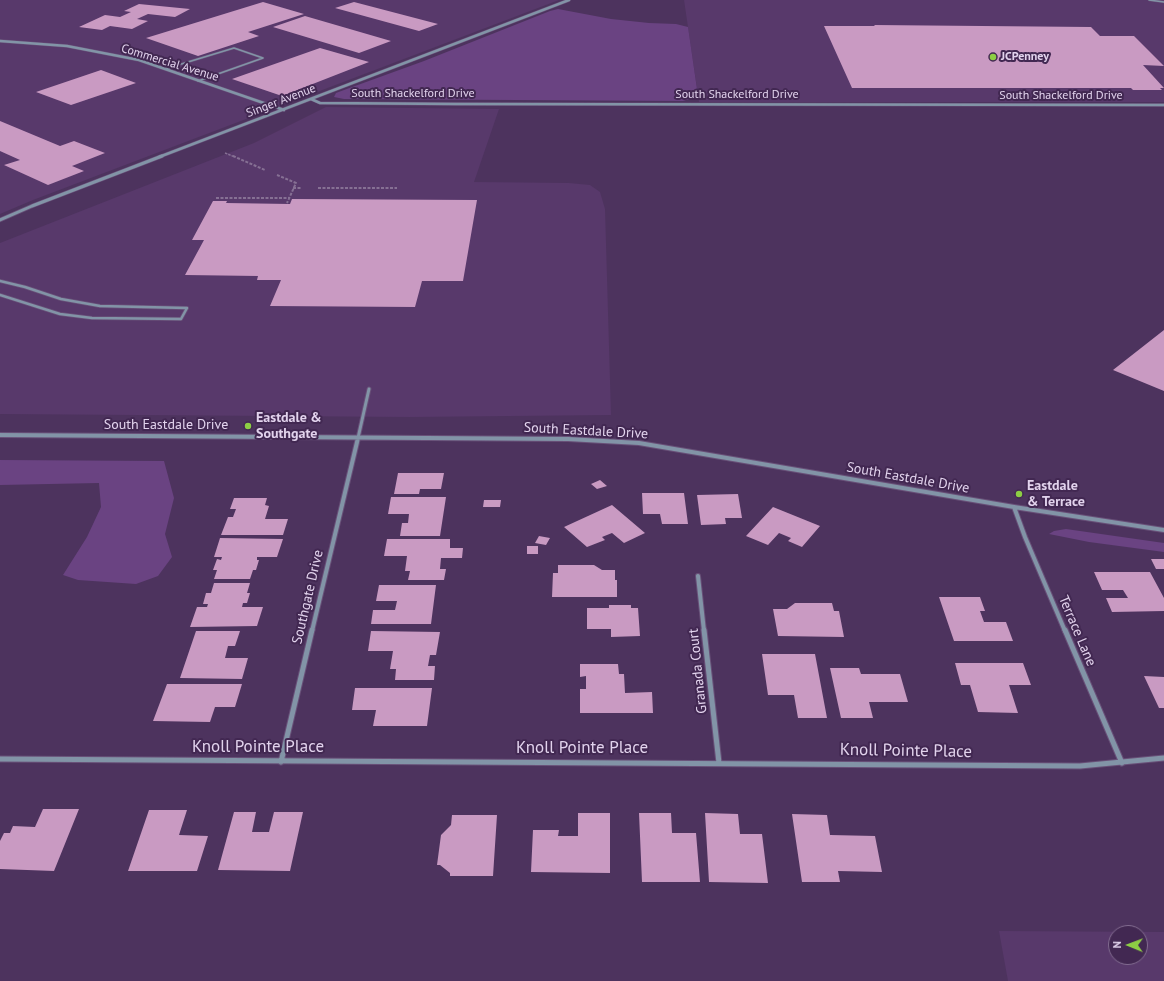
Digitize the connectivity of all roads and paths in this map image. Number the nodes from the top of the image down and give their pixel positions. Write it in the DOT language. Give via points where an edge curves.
graph roads {
  1 [pos="569,0"];
  2 [pos="1148,0"];
  3 [pos="1164,2"];
  4 [pos="0,41"];
  5 [pos="165,70"];
  6 [pos="198,80"];
  7 [pos="311,99"];
  8 [pos="1164,105"];
  9 [pos="284,110"];
  10 [pos="225,153"];
  11 [pos="265,170"];
  12 [pos="277,175"];
  13 [pos="293,188"];
  14 [pos="301,188"];
  15 [pos="318,188"];
  16 [pos="397,188"];
  17 [pos="216,198"];
  18 [pos="289,198"];
  19 [pos="287,203"];
  20 [pos="0,220"];
  21 [pos="0,282"];
  22 [pos="0,295"];
  23 [pos="369,389"];
  24 [pos="0,435"];
  25 [pos="358,438"];
  26 [pos="1014,507"];
  27 [pos="1164,530"];
  28 [pos="698,576"];
  29 [pos="1164,758"];
  30 [pos="0,759"];
  31 [pos="280,762"];
  32 [pos="720,763"];
  33 [pos="1122,763"];
  1 -- 7 [label="street, Singer Avenue"];
  2 -- 3 [label="lane"];
  4 -- 5 [label="street, Commercial Avenue" via="67,46 139,60"];
  5 -- 6 [label="street, Commercial Avenue"];
  5 -- 6 [label="lane" via="234,48 263,58"];
  6 -- 9 [label="street, Commercial Avenue"];
  7 -- 8 [label="street, South Shackelford Drive" via="320,103 440,104"];
  7 -- 9 [label="street, Singer Avenue"];
  9 -- 20 [label="street, Singer Avenue"];
  10 -- 11 [label="path"];
  12 -- 13 [label="path" via="296,182"];
  13 -- 14 [label="path"];
  13 -- 18 [label="path"];
  15 -- 16 [label="path"];
  17 -- 18 [label="path"];
  18 -- 19 [label="path"];
  21 -- 22 [label="lane" via="61,299 100,306 187,308 180,320 92,318 60,314"];
  23 -- 25 [label="lane"];
  24 -- 25 [label="street, South Eastdale Drive"];
  25 -- 26 [label="street, South Eastdale Drive" via="568,439 639,443"];
  25 -- 31 [label="street, Southgate Drive"];
  26 -- 27 [label="street, South Eastdale Drive"];
  26 -- 33 [label="street, Terrace Lane"];
  28 -- 32 [label="street, Granada Court"];
  29 -- 33 [label="street, Knoll Pointe Place"];
  30 -- 31 [label="street, Knoll Pointe Place"];
  31 -- 32 [label="street, Knoll Pointe Place"];
  32 -- 33 [label="street, Knoll Pointe Place" via="1080,766"];
}
